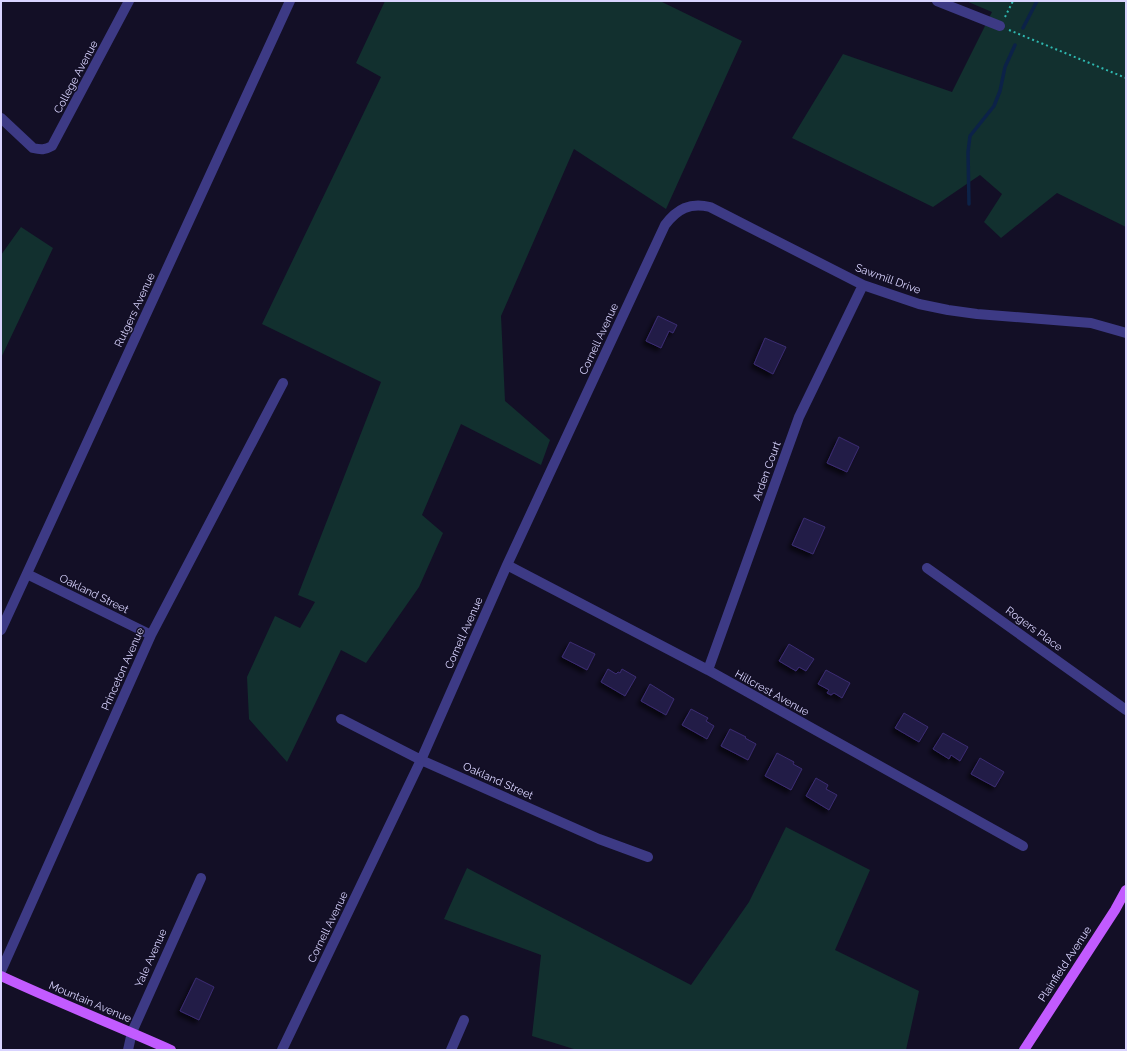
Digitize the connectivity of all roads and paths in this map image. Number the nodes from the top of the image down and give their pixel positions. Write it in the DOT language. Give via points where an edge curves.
graph roads {
  1 [pos="129,1"];
  2 [pos="290,1"];
  3 [pos="938,1"];
  4 [pos="1013,1"];
  5 [pos="1000,26"];
  6 [pos="1126,78"];
  7 [pos="1,118"];
  8 [pos="665,225"];
  9 [pos="863,285"];
  10 [pos="1126,333"];
  11 [pos="283,383"];
  12 [pos="507,565"];
  13 [pos="927,568"];
  14 [pos="27,574"];
  15 [pos="1,630"];
  16 [pos="151,634"];
  17 [pos="708,670"];
  18 [pos="1126,710"];
  19 [pos="341,720"];
  20 [pos="421,760"];
  21 [pos="1023,846"];
  22 [pos="648,857"];
  23 [pos="201,878"];
  24 [pos="1126,890"];
  25 [pos="1,971"];
  26 [pos="1,976"];
  27 [pos="464,1020"];
  28 [pos="132,1032"];
  29 [pos="128,1050"];
  30 [pos="171,1050"];
  31 [pos="282,1050"];
  32 [pos="451,1050"];
  33 [pos="1024,1050"];
  1 -- 7 [label="street, College Avenue" via="52,146 40,150 33,148"];
  2 -- 14 [label="street, Rutgers Avenue"];
  3 -- 5 [label="street"];
  4 -- 5 [label="path"];
  5 -- 6 [label="path"];
  8 -- 9 [label="street, Sawmill Drive" via="681,209 692,205 710,207"];
  8 -- 12 [label="street, Cornell Avenue"];
  9 -- 10 [label="street, Sawmill Drive" via="919,304 948,310 1090,324"];
  9 -- 17 [label="street, Arden Court" via="799,417"];
  11 -- 16 [label="street, Princeton Avenue"];
  12 -- 17 [label="street, Hillcrest Avenue"];
  12 -- 20 [label="street, Cornell Avenue"];
  13 -- 18 [label="street, Rogers Place"];
  14 -- 15 [label="street, Rutgers Avenue"];
  14 -- 16 [label="street, Oakland Street"];
  16 -- 25 [label="street, Princeton Avenue"];
  17 -- 21 [label="street, Hillcrest Avenue"];
  19 -- 20 [label="street, Oakland Street"];
  20 -- 22 [label="street, Oakland Street" via="599,839"];
  20 -- 31 [label="street, Cornell Avenue"];
  23 -- 28 [label="street, Yale Avenue"];
  24 -- 33 [label="main road, Plainfield Avenue"];
  26 -- 28 [label="main road, Mountain Avenue"];
  27 -- 32 [label="street"];
  28 -- 29 [label="street, Yale Avenue"];
  28 -- 30 [label="main road, Mountain Avenue"];
}
